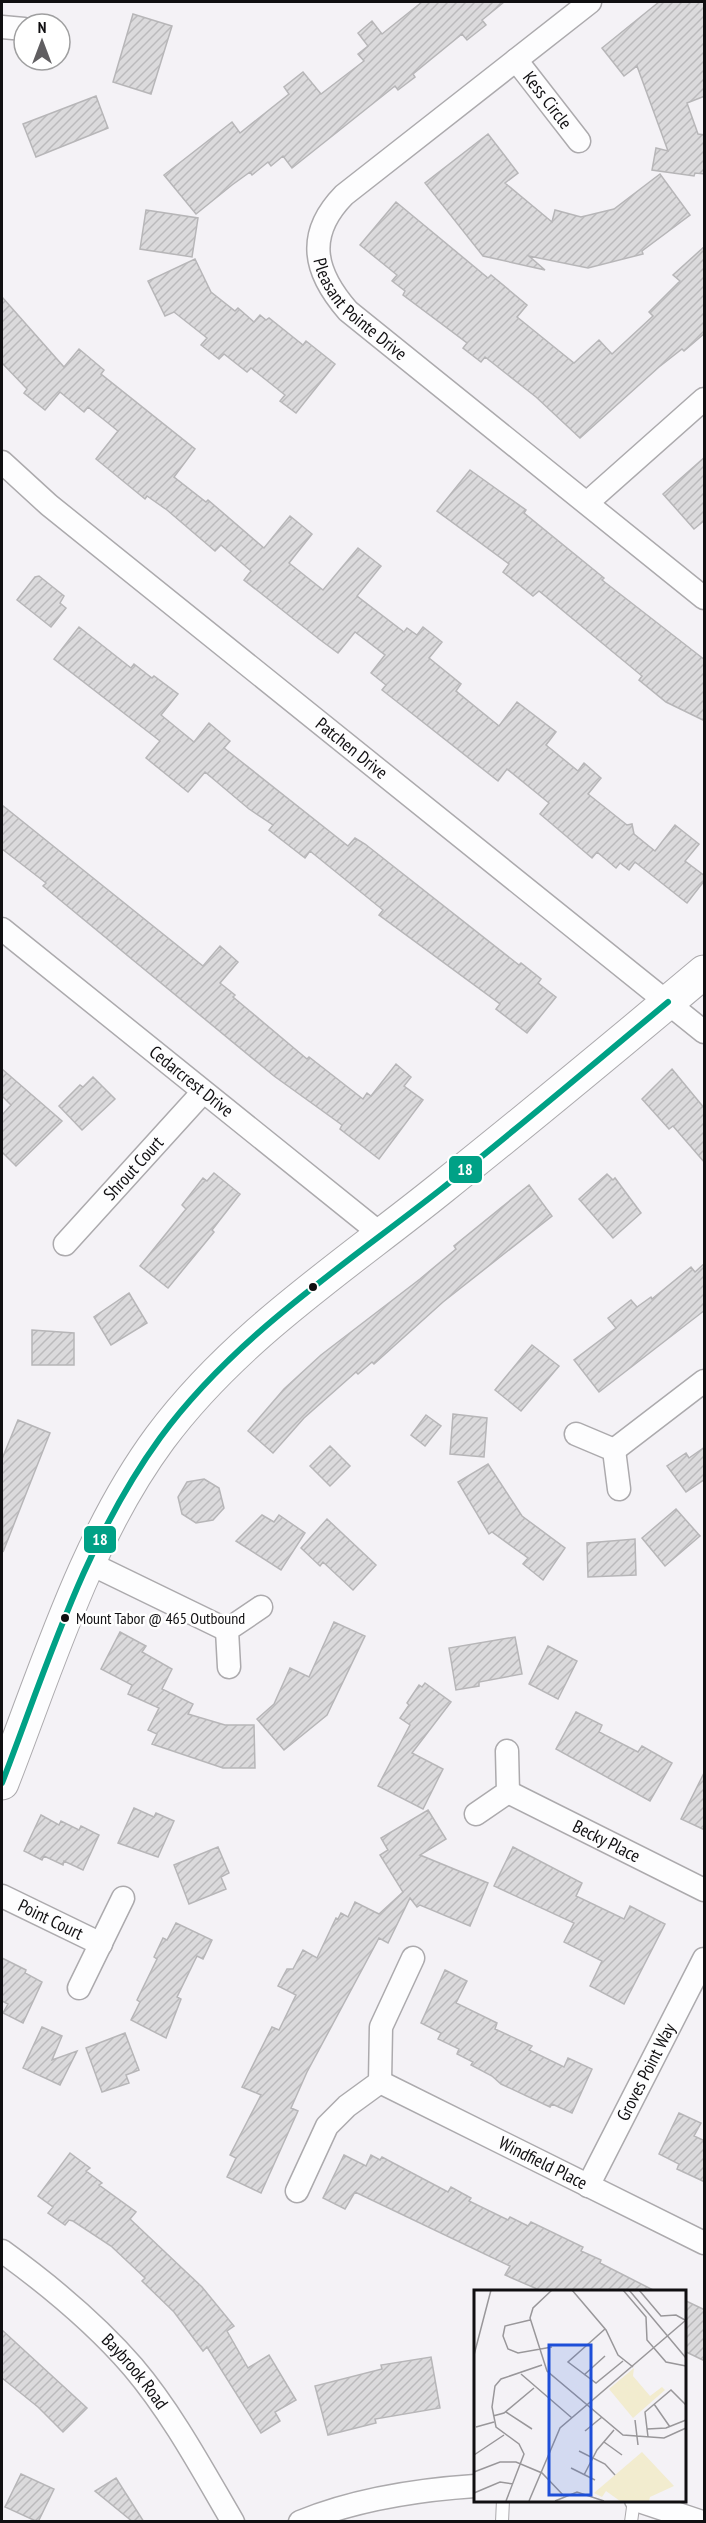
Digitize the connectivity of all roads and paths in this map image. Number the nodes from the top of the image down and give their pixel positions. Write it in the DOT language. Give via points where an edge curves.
graph roads {
  1 [pos="590,2"];
  2 [pos="516,60"];
  3 [pos="579,141"];
  4 [pos="705,399"];
  5 [pos="2,462"];
  6 [pos="588,502"];
  7 [pos="705,598"];
  8 [pos="2,929"];
  9 [pos="705,972"];
  10 [pos="669,1002"];
  11 [pos="705,1032"];
  12 [pos="203,1092"];
  13 [pos="382,1235"];
  14 [pos="65,1244"];
  15 [pos="705,1381"];
  16 [pos="576,1434"];
  17 [pos="614,1450"];
  18 [pos="619,1489"];
  19 [pos="89,1563"];
  20 [pos="261,1607"];
  21 [pos="227,1630"];
  22 [pos="229,1667"];
  23 [pos="507,1751"];
  24 [pos="2,1783"];
  25 [pos="508,1792"];
  26 [pos="476,1814"];
  27 [pos="705,1890"];
  28 [pos="2,1896"];
  29 [pos="123,1898"];
  30 [pos="101,1944"];
  31 [pos="413,1958"];
  32 [pos="705,1959"];
  33 [pos="79,1988"];
  34 [pos="380,2082"];
  35 [pos="588,2186"];
  36 [pos="297,2191"];
  37 [pos="705,2242"];
  38 [pos="2,2251"];
  39 [pos="474,2486"];
  40 [pos="502,2502"];
  41 [pos="635,2502"];
  42 [pos="641,2502"];
  43 [pos="233,2522"];
  44 [pos="300,2522"];
  45 [pos="501,2522"];
  46 [pos="631,2522"];
  47 [pos="702,2522"];
  1 -- 2 [label="street, Pleasant Pointe Drive"];
  2 -- 3 [label="street, Kess Circle"];
  2 -- 6 [label="street, Pleasant Pointe Drive" via="344,195 328,212 320,231 319,254 324,279 348,311"];
  4 -- 6 [label="street"];
  5 -- 10 [label="street, Patchen Drive" via="58,513"];
  6 -- 7 [label="street, Pleasant Pointe Drive"];
  8 -- 12 [label="street, Cedarcrest Drive"];
  9 -- 10 [label="street"];
  10 -- 11 [label="street, Patchen Drive"];
  10 -- 13 [label="street"];
  12 -- 13 [label="street, Cedarcrest Drive"];
  12 -- 14 [label="street, Shrout Court"];
  13 -- 19 [label="street" via="249,1342 188,1404 131,1481"];
  15 -- 17 [label="street"];
  16 -- 17 [label="street"];
  17 -- 18 [label="street"];
  19 -- 21 [label="street"];
  19 -- 24 [label="street"];
  20 -- 21 [label="street"];
  21 -- 22 [label="street"];
  23 -- 25 [label="street"];
  25 -- 26 [label="street"];
  25 -- 27 [label="street, Becky Place"];
  28 -- 30 [label="street, Point Court"];
  29 -- 30 [label="street, Point Court"];
  30 -- 33 [label="street, Point Court"];
  31 -- 34 [label="street" via="381,2027"];
  32 -- 35 [label="street, Groves Point Way"];
  34 -- 35 [label="street, Windfield Place"];
  34 -- 36 [label="street" via="327,2126"];
  35 -- 37 [label="street, Windfield Place"];
  38 -- 43 [label="street, Baybrook Road" via="61,2296 133,2368 195,2457"];
  39 -- 44 [label="street" via="363,2500"];
  40 -- 45 [label="lane"];
  41 -- 46 [label="lane"];
  42 -- 47 [label="street"];
}
